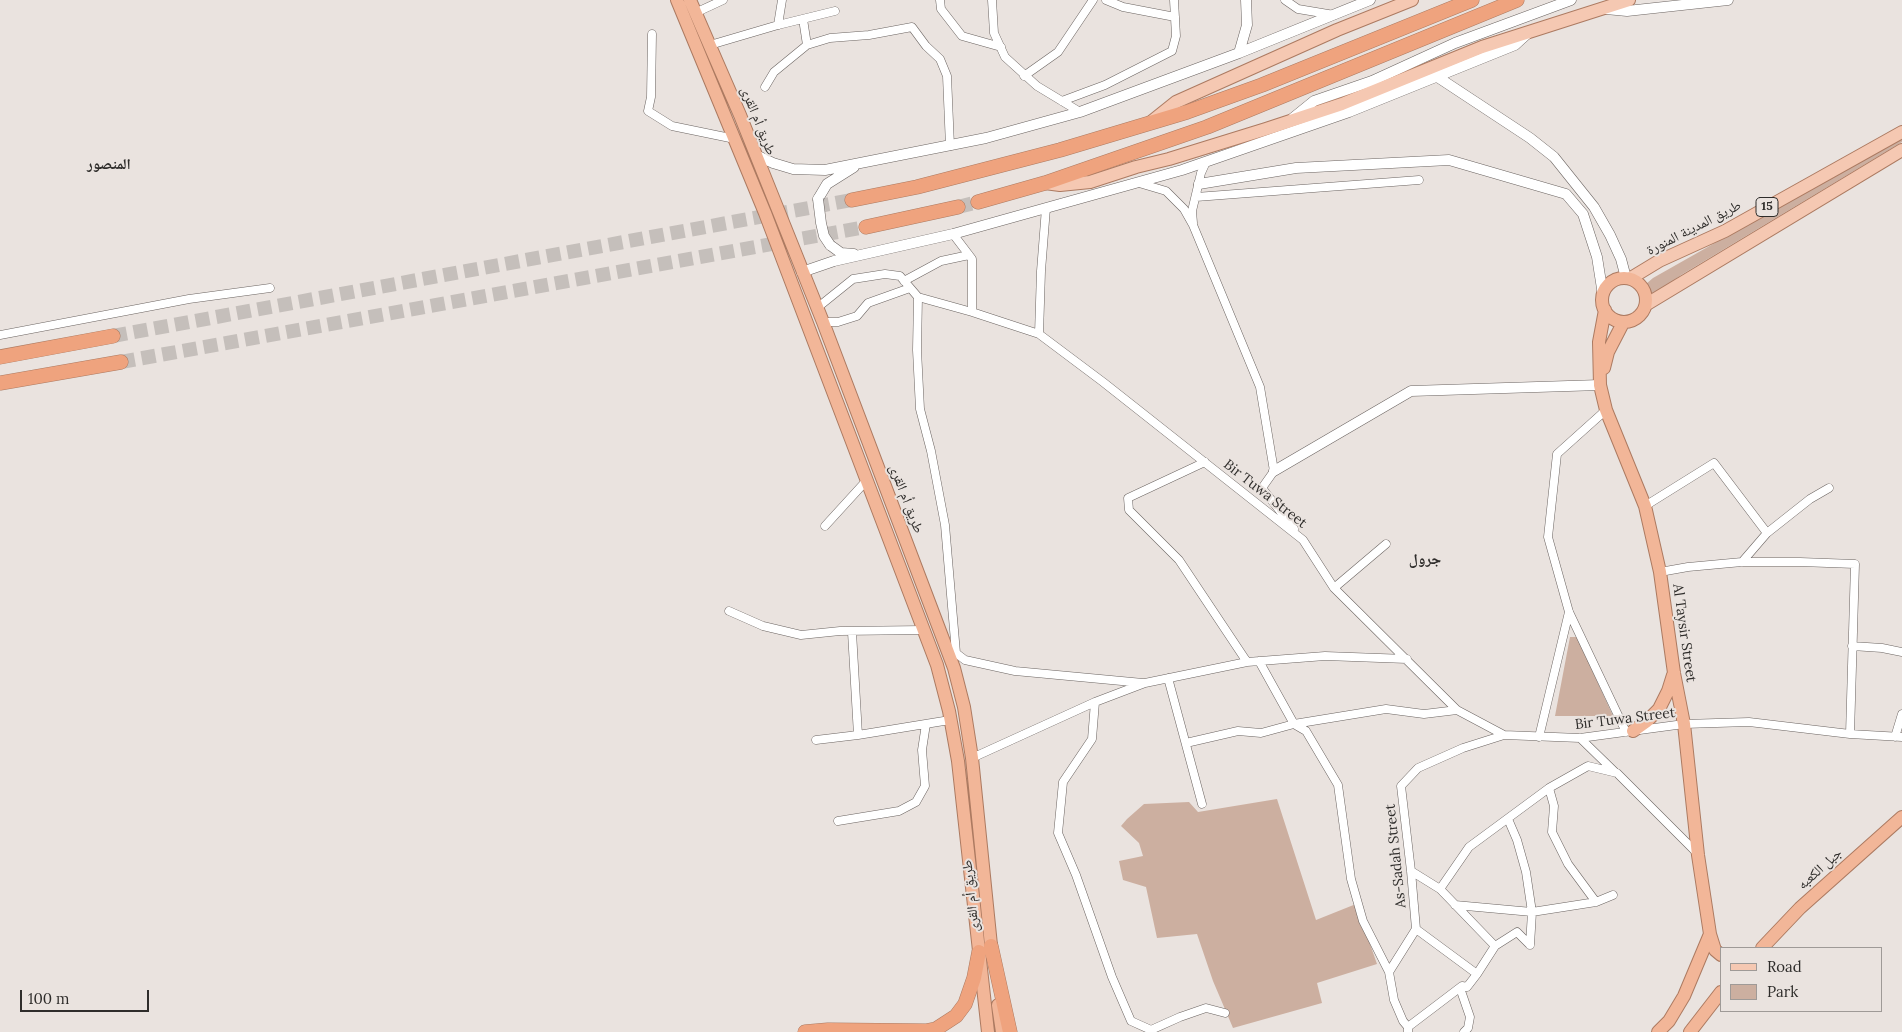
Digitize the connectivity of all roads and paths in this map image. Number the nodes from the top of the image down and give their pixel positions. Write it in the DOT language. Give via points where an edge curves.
graph roads {
  1 [pos="676,0"];
  2 [pos="723,0"];
  3 [pos="782,0"];
  4 [pos="940,0"];
  5 [pos="992,0"];
  6 [pos="1093,0"];
  7 [pos="1106,0"];
  8 [pos="1174,0"];
  9 [pos="1246,0"];
  10 [pos="1285,0"];
  11 [pos="1370,0"];
  12 [pos="1412,0"];
  13 [pos="1472,0"];
  14 [pos="1517,0"];
  15 [pos="1571,0"];
  16 [pos="1629,0"];
  17 [pos="1728,0"];
  18 [pos="690,7"];
  19 [pos="1602,8"];
  20 [pos="835,12"];
  21 [pos="1334,15"];
  22 [pos="1175,17"];
  23 [pos="803,19"];
  24 [pos="778,24"];
  25 [pos="1531,30"];
  26 [pos="652,34"];
  27 [pos="710,45"];
  28 [pos="807,45"];
  29 [pos="1001,47"];
  30 [pos="1239,53"];
  31 [pos="1024,76"];
  32 [pos="1436,76"];
  33 [pos="765,87"];
  34 [pos="1062,101"];
  35 [pos="1080,112"];
  36 [pos="1151,122"];
  37 [pos="1288,122"];
  38 [pos="1902,132"];
  39 [pos="735,139"];
  40 [pos="950,146"];
  41 [pos="1902,150"];
  42 [pos="756,155"];
  43 [pos="1206,162"];
  44 [pos="859,164"];
  45 [pos="1419,180"];
  46 [pos="1138,182"];
  47 [pos="1045,183"];
  48 [pos="1198,184"];
  49 [pos="1196,197"];
  50 [pos="852,200"];
  51 [pos="978,202"];
  52 [pos="958,207"];
  53 [pos="1594,207"];
  54 [pos="1046,208"];
  55 [pos="1583,214"];
  56 [pos="1193,225"];
  57 [pos="866,227"];
  58 [pos="953,234"];
  59 [pos="863,254"];
  60 [pos="969,254"];
  61 [pos="802,272"];
  62 [pos="1628,278"];
  63 [pos="904,280"];
  64 [pos="270,288"];
  65 [pos="910,288"];
  66 [pos="1603,295"];
  67 [pos="918,297"];
  68 [pos="1647,304"];
  69 [pos="817,308"];
  70 [pos="1604,310"];
  71 [pos="972,312"];
  72 [pos="822,322"];
  73 [pos="1624,323"];
  74 [pos="1039,334"];
  75 [pos="0,336"];
  76 [pos="113,336"];
  77 [pos="0,357"];
  78 [pos="121,362"];
  79 [pos="0,384"];
  80 [pos="1600,385"];
  81 [pos="1606,410"];
  82 [pos="1205,462"];
  83 [pos="1274,471"];
  84 [pos="867,480"];
  85 [pos="1829,488"];
  86 [pos="1645,506"];
  87 [pos="824,526"];
  88 [pos="1767,533"];
  89 [pos="1303,540"];
  90 [pos="1386,544"];
  91 [pos="1742,562"];
  92 [pos="1660,572"];
  93 [pos="1334,588"];
  94 [pos="729,610"];
  95 [pos="1569,612"];
  96 [pos="924,630"];
  97 [pos="852,632"];
  98 [pos="1852,646"];
  99 [pos="951,649"];
  100 [pos="1902,652"];
  101 [pos="1407,659"];
  102 [pos="1259,661"];
  103 [pos="1247,662"];
  104 [pos="1674,673"];
  105 [pos="1168,678"];
  106 [pos="1145,683"];
  107 [pos="1095,702"];
  108 [pos="1457,710"];
  109 [pos="1902,714"];
  110 [pos="950,720"];
  111 [pos="926,724"];
  112 [pos="1294,724"];
  113 [pos="1684,724"];
  114 [pos="1630,732"];
  115 [pos="1850,734"];
  116 [pos="858,735"];
  117 [pos="1504,735"];
  118 [pos="1539,737"];
  119 [pos="1898,737"];
  120 [pos="1580,738"];
  121 [pos="816,740"];
  122 [pos="1186,743"];
  123 [pos="972,758"];
  124 [pos="1616,773"];
  125 [pos="1550,788"];
  126 [pos="1202,804"];
  127 [pos="1902,817"];
  128 [pos="1508,819"];
  129 [pos="838,821"];
  130 [pos="1698,855"];
  131 [pos="1411,871"];
  132 [pos="1440,889"];
  133 [pos="1612,895"];
  134 [pos="1596,902"];
  135 [pos="1455,905"];
  136 [pos="1532,912"];
  137 [pos="1416,928"];
  138 [pos="1710,934"];
  139 [pos="1495,946"];
  140 [pos="1763,947"];
  141 [pos="985,949"];
  142 [pos="1720,954"];
  143 [pos="1389,972"];
  144 [pos="1477,974"];
  145 [pos="1460,988"];
  146 [pos="1720,993"];
  147 [pos="1224,1013"];
  148 [pos="1408,1029"];
  149 [pos="805,1032"];
  150 [pos="927,1032"];
  151 [pos="988,1032"];
  152 [pos="1002,1032"];
  153 [pos="1010,1032"];
  154 [pos="1464,1032"];
  155 [pos="1658,1032"];
  156 [pos="1690,1032"];
  1 -- 18 [label="highway, طريق أم القرى"];
  2 -- 18 [label="street"];
  3 -- 24 [label="street"];
  4 -- 29 [label="street" via="941,9 962,36"];
  5 -- 29 [label="street" via="994,33"];
  6 -- 31 [label="street" via="1058,52"];
  7 -- 22 [label="street" via="1123,7"];
  8 -- 22 [label="street"];
  9 -- 30 [label="street" via="1247,26"];
  10 -- 21 [label="street" via="1298,9"];
  11 -- 21 [label="street"];
  12 -- 36 [label="main road" via="1176,102"];
  13 -- 36 [label="highway" via="1262,85"];
  14 -- 47 [label="highway" via="1207,127"];
  15 -- 37 [label="street" via="1454,43 1372,81 1314,102"];
  16 -- 19 [label="main road"];
  17 -- 19 [label="street" via="1627,11"];
  18 -- 27 [label="highway, طريق أم القرى"];
  18 -- 39 [label="highway, طريق أم القرى"];
  19 -- 25 [label="main road"];
  20 -- 23 [label="street"];
  21 -- 30 [label="street"];
  22 -- 34 [label="street" via="1176,36 1172,52 1105,85"];
  23 -- 24 [label="street"];
  23 -- 28 [label="street"];
  24 -- 27 [label="street"];
  25 -- 32 [label="street" via="1515,45"];
  25 -- 37 [label="main road"];
  26 -- 39 [label="street" via="648,111 672,126"];
  27 -- 42 [label="highway, طريق أم القرى"];
  28 -- 33 [label="street" via="774,72"];
  28 -- 40 [label="street" via="830,38 912,27 940,59 947,76"];
  29 -- 31 [label="street" via="1005,57"];
  30 -- 35 [label="street"];
  31 -- 34 [label="street"];
  32 -- 43 [label="street" via="1348,112"];
  32 -- 53 [label="street" via="1554,157"];
  34 -- 35 [label="street"];
  35 -- 40 [label="street"];
  36 -- 50 [label="highway" via="1060,150"];
  37 -- 47 [label="main road" via="1090,182"];
  38 -- 62 [label="main road, طريق المدينة المنورة / 15" via="1725,232"];
  39 -- 84 [label="highway, طريق أم القرى"];
  40 -- 44 [label="street"];
  41 -- 68 [label="main road, 15"];
  42 -- 44 [label="street" via="793,169 825,170"];
  42 -- 61 [label="highway, طريق أم القرى"];
  43 -- 46 [label="street"];
  43 -- 48 [label="street"];
  44 -- 59 [label="street, bridge" via="827,184 818,199 824,236 830,245 840,253"];
  45 -- 49 [label="street"];
  46 -- 54 [label="street"];
  46 -- 56 [label="street" via="1166,191 1184,209"];
  47 -- 51 [label="highway"];
  48 -- 49 [label="street"];
  48 -- 55 [label="street" via="1296,168 1449,160 1566,194"];
  49 -- 56 [label="street"];
  52 -- 57 [label="highway"];
  53 -- 55 [label="street"];
  53 -- 62 [label="street"];
  54 -- 58 [label="street"];
  54 -- 74 [label="street"];
  55 -- 66 [label="street" via="1597,257"];
  56 -- 83 [label="street" via="1260,387"];
  58 -- 59 [label="street"];
  58 -- 60 [label="street"];
  59 -- 61 [label="street"];
  60 -- 63 [label="street" via="941,261"];
  60 -- 71 [label="street" via="972,259"];
  61 -- 69 [label="highway, طريق أم القرى"];
  62 -- 66 [label="highway" via="1611,282"];
  62 -- 68 [label="highway" via="1642,286"];
  63 -- 65 [label="street"];
  63 -- 69 [label="street" via="900,276 885,274 853,279"];
  64 -- 75 [label="street" via="189,298"];
  65 -- 67 [label="street"];
  65 -- 72 [label="street" via="868,303 857,316 838,322"];
  66 -- 70 [label="highway"];
  67 -- 71 [label="street, Bir Tuwa Street"];
  67 -- 99 [label="street" via="920,409 946,524"];
  68 -- 73 [label="highway" via="1641,316"];
  69 -- 72 [label="highway, طريق أم القرى"];
  70 -- 73 [label="highway" via="1612,319"];
  70 -- 80 [label="highway, Al Taysir Street"];
  71 -- 74 [label="street, Bir Tuwa Street"];
  72 -- 99 [label="highway, طريق أم القرى"];
  73 -- 80 [label="highway" via="1608,352"];
  74 -- 82 [label="street, Bir Tuwa Street"];
  76 -- 77 [label="highway"];
  78 -- 79 [label="highway"];
  80 -- 81 [label="highway, Al Taysir Street"];
  80 -- 83 [label="street" via="1410,392"];
  81 -- 86 [label="highway, Al Taysir Street"];
  81 -- 95 [label="street" via="1557,454 1548,537"];
  82 -- 89 [label="street, Bir Tuwa Street"];
  82 -- 103 [label="street" via="1128,498 1129,510 1179,560"];
  83 -- 89 [label="street" via="1262,488"];
  84 -- 87 [label="street"];
  84 -- 96 [label="highway, طريق أم القرى"];
  85 -- 88 [label="street"];
  86 -- 88 [label="street" via="1714,463"];
  86 -- 92 [label="highway, Al Taysir Street"];
  88 -- 91 [label="street"];
  89 -- 93 [label="street, Bir Tuwa Street"];
  90 -- 93 [label="street"];
  91 -- 92 [label="street"];
  91 -- 98 [label="street" via="1855,564"];
  92 -- 104 [label="highway, Al Taysir Street"];
  93 -- 101 [label="street, Bir Tuwa Street"];
  94 -- 97 [label="street" via="763,626 801,634"];
  95 -- 114 [label="street"];
  95 -- 118 [label="street"];
  96 -- 97 [label="street"];
  96 -- 99 [label="highway"];
  96 -- 110 [label="highway, طريق أم القرى" via="937,665"];
  97 -- 116 [label="street"];
  98 -- 100 [label="street"];
  98 -- 115 [label="street"];
  99 -- 106 [label="street" via="966,660 1015,671"];
  99 -- 123 [label="highway, طريق أم القرى"];
  101 -- 102 [label="street" via="1325,656"];
  101 -- 108 [label="street, Bir Tuwa Street"];
  102 -- 103 [label="street"];
  102 -- 112 [label="street"];
  103 -- 105 [label="street"];
  104 -- 113 [label="highway, Al Taysir Street"];
  104 -- 114 [label="highway" via="1659,708"];
  105 -- 106 [label="street"];
  105 -- 122 [label="street"];
  106 -- 107 [label="street"];
  107 -- 123 [label="street"];
  107 -- 147 [label="street" via="1092,739 1063,782 1058,833 1112,977 1131,1021 1151,1030 1206,1008"];
  108 -- 112 [label="street" via="1424,714 1386,710"];
  108 -- 117 [label="street, Bir Tuwa Street"];
  109 -- 119 [label="street"];
  110 -- 111 [label="street"];
  110 -- 141 [label="highway, طريق أم القرى"];
  111 -- 116 [label="street"];
  111 -- 129 [label="street" via="922,750 925,786 916,802 899,811"];
  112 -- 122 [label="street" via="1261,733 1238,731"];
  112 -- 143 [label="street" via="1306,731 1338,785 1351,879 1364,921"];
  113 -- 114 [label="street, Bir Tuwa Street"];
  113 -- 115 [label="street, Bir Tuwa Street" via="1750,722"];
  113 -- 130 [label="highway, Al Taysir Street"];
  114 -- 120 [label="street, Bir Tuwa Street"];
  115 -- 119 [label="street, Bir Tuwa Street"];
  116 -- 121 [label="street"];
  117 -- 118 [label="street, Bir Tuwa Street"];
  117 -- 131 [label="street, As-Sadah Street" via="1463,748 1418,768 1401,786"];
  118 -- 120 [label="street, Bir Tuwa Street"];
  120 -- 124 [label="street"];
  122 -- 126 [label="street"];
  123 -- 141 [label="highway, طريق أم القرى"];
  124 -- 125 [label="street" via="1588,766"];
  124 -- 130 [label="street"];
  125 -- 128 [label="street"];
  125 -- 134 [label="street" via="1554,806 1552,832 1568,864"];
  127 -- 140 [label="highway, جبل الكعبه" via="1800,908"];
  128 -- 132 [label="street" via="1469,847"];
  128 -- 136 [label="street" via="1526,872"];
  130 -- 138 [label="highway, Al Taysir Street"];
  131 -- 132 [label="street"];
  131 -- 137 [label="street, As-Sadah Street"];
  132 -- 135 [label="street"];
  133 -- 134 [label="street"];
  134 -- 136 [label="street"];
  135 -- 136 [label="street"];
  135 -- 139 [label="street"];
  136 -- 139 [label="street" via="1530,945 1517,932"];
  137 -- 143 [label="street"];
  137 -- 144 [label="street"];
  138 -- 142 [label="highway" via="1714,950"];
  138 -- 155 [label="highway" via="1684,996"];
  139 -- 144 [label="street"];
  141 -- 150 [label="highway" via="966,1004 956,1016"];
  141 -- 151 [label="highway, طريق أم القرى"];
  141 -- 152 [label="highway, طريق أم القرى"];
  141 -- 153 [label="highway"];
  143 -- 148 [label="street" via="1394,1000"];
  144 -- 145 [label="street" via="1468,987"];
  145 -- 148 [label="street"];
  145 -- 154 [label="street" via="1470,1017"];
  146 -- 156 [label="highway"];
  149 -- 150 [label="highway"];
}
